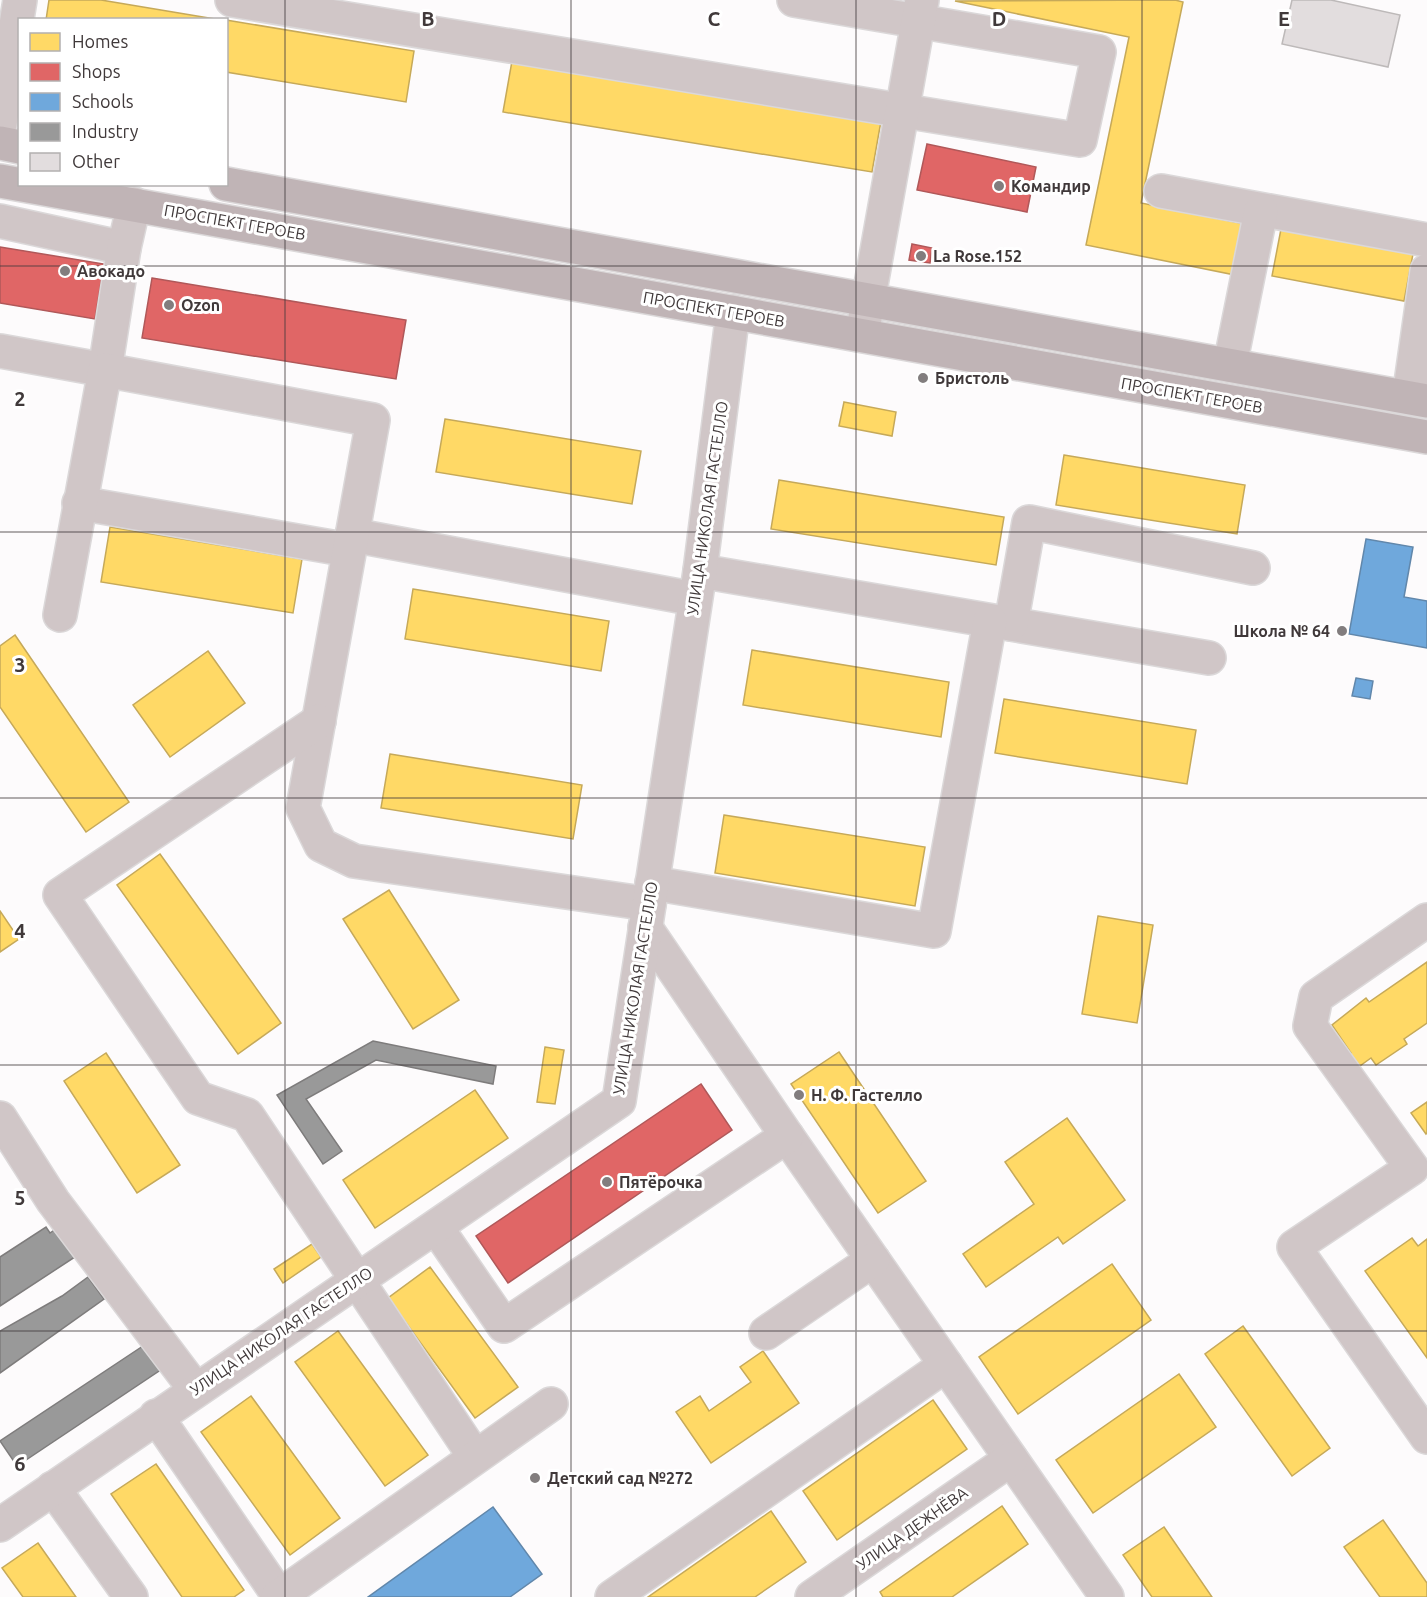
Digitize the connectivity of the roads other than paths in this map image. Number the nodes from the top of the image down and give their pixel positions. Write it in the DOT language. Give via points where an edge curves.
graph roads {
  1 [pos="20,0"];
  2 [pos="232,0"];
  3 [pos="795,0"];
  4 [pos="921,10"];
  5 [pos="902,109"];
  6 [pos="0,124"];
  7 [pos="0,143"];
  8 [pos="18,147"];
  9 [pos="0,181"];
  10 [pos="18,184"];
  11 [pos="228,184"];
  12 [pos="29,186"];
  13 [pos="1161,191"];
  14 [pos="134,204"];
  15 [pos="1261,211"];
  16 [pos="0,221"];
  17 [pos="1427,240"];
  18 [pos="124,248"];
  19 [pos="1427,271"];
  20 [pos="869,301"];
  21 [pos="733,312"];
  22 [pos="862,335"];
  23 [pos="0,351"];
  24 [pos="1230,365"];
  25 [pos="105,370"];
  26 [pos="1418,399"];
  27 [pos="1427,437"];
  28 [pos="80,502"];
  29 [pos="350,542"];
  30 [pos="1253,568"];
  31 [pos="698,585"];
  32 [pos="60,615"];
  33 [pos="1001,622"];
  34 [pos="1209,658"];
  35 [pos="319,721"];
  36 [pos="649,905"];
  37 [pos="1427,920"];
  38 [pos="0,1118"];
  39 [pos="787,1136"];
  40 [pos="1419,1162"];
  41 [pos="436,1227"];
  42 [pos="873,1260"];
  43 [pos="357,1280"];
  44 [pos="766,1333"];
  45 [pos="946,1365"];
  46 [pos="195,1389"];
  47 [pos="551,1404"];
  48 [pos="156,1416"];
  49 [pos="1427,1437"];
  50 [pos="475,1457"];
  51 [pos="1011,1459"];
  52 [pos="53,1488"];
  53 [pos="0,1525"];
  54 [pos="278,1596"];
  55 [pos="131,1597"];
  56 [pos="612,1597"];
  57 [pos="812,1597"];
  58 [pos="1107,1597"];
  1 -- 6 [label="street"];
  2 -- 5 [label="street"];
  3 -- 4 [label="street"];
  4 -- 5 [label="street"];
  4 -- 5 [label="street" via="1099,52 1080,140"];
  5 -- 20 [label="street"];
  7 -- 8 [label="main road"];
  9 -- 10 [label="main road, ПРОСПЕКТ ГЕРОЕВ"];
  11 -- 20 [label="main road"];
  12 -- 14 [label="main road, ПРОСПЕКТ ГЕРОЕВ"];
  13 -- 15 [label="street"];
  14 -- 18 [label="street"];
  14 -- 21 [label="main road, ПРОСПЕКТ ГЕРОЕВ"];
  15 -- 17 [label="street"];
  15 -- 24 [label="street"];
  16 -- 18 [label="street"];
  18 -- 25 [label="street"];
  19 -- 26 [label="street"];
  20 -- 22 [label="street"];
  20 -- 24 [label="main road"];
  21 -- 22 [label="main road, ПРОСПЕКТ ГЕРОЕВ"];
  21 -- 31 [label="street, УЛИЦА НИКОЛАЯ ГАСТЕЛЛО"];
  22 -- 27 [label="main road, ПРОСПЕКТ ГЕРОЕВ"];
  23 -- 25 [label="street"];
  24 -- 26 [label="main road"];
  25 -- 28 [label="street"];
  25 -- 29 [label="street" via="373,420"];
  28 -- 29 [label="street"];
  28 -- 32 [label="street"];
  29 -- 31 [label="street"];
  29 -- 35 [label="street"];
  30 -- 33 [label="street" via="1029,522"];
  31 -- 33 [label="street"];
  31 -- 36 [label="street, УЛИЦА НИКОЛАЯ ГАСТЕЛЛО"];
  33 -- 34 [label="street"];
  33 -- 36 [label="street" via="934,931"];
  35 -- 36 [label="street" via="303,808 321,845 354,861"];
  35 -- 43 [label="street" via="60,896 198,1098 247,1115"];
  36 -- 39 [label="street"];
  36 -- 41 [label="street, УЛИЦА НИКОЛАЯ ГАСТЕЛЛО" via="619,1101"];
  37 -- 40 [label="street" via="1316,997 1310,1026"];
  38 -- 46 [label="street" via="53,1201"];
  39 -- 41 [label="street" via="504,1326"];
  39 -- 42 [label="street"];
  40 -- 49 [label="street" via="1294,1247"];
  41 -- 43 [label="street, УЛИЦА НИКОЛАЯ ГАСТЕЛЛО"];
  42 -- 44 [label="street"];
  42 -- 45 [label="street"];
  43 -- 46 [label="street, УЛИЦА НИКОЛАЯ ГАСТЕЛЛО"];
  43 -- 50 [label="street"];
  45 -- 51 [label="street"];
  45 -- 56 [label="street"];
  46 -- 48 [label="street, УЛИЦА НИКОЛАЯ ГАСТЕЛЛО"];
  47 -- 50 [label="street"];
  48 -- 52 [label="street, УЛИЦА НИКОЛАЯ ГАСТЕЛЛО"];
  48 -- 54 [label="street"];
  50 -- 54 [label="street"];
  51 -- 57 [label="street, УЛИЦА ДЕЖНЁВА"];
  51 -- 58 [label="street"];
  52 -- 53 [label="street, УЛИЦА НИКОЛАЯ ГАСТЕЛЛО"];
  52 -- 55 [label="street"];
}
